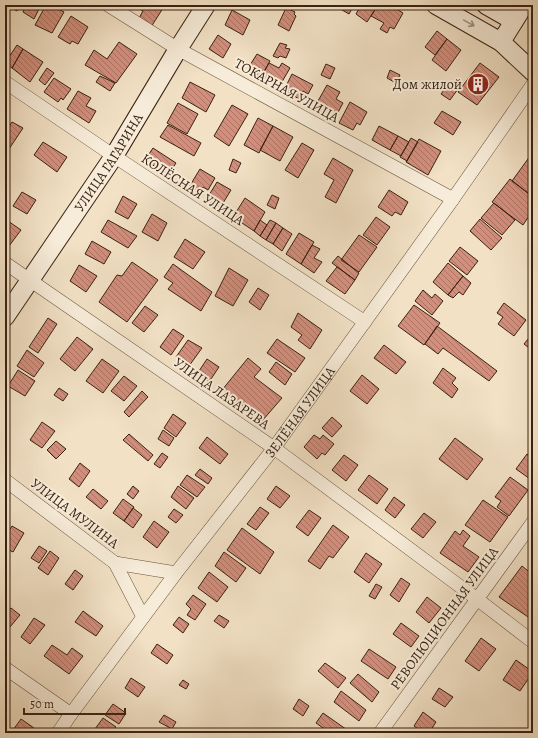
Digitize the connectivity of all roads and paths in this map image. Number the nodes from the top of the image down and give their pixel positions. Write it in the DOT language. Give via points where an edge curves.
graph roads {
  1 [pos="108,5"];
  2 [pos="206,5"];
  3 [pos="436,5"];
  4 [pos="486,5"];
  5 [pos="524,5"];
  6 [pos="514,21"];
  7 [pos="501,42"];
  8 [pos="178,49"];
  9 [pos="533,72"];
  10 [pos="5,82"];
  11 [pos="533,84"];
  12 [pos="114,156"];
  13 [pos="453,199"];
  14 [pos="5,263"];
  15 [pos="30,280"];
  16 [pos="5,317"];
  17 [pos="365,322"];
  18 [pos="274,448"];
  19 [pos="5,480"];
  20 [pos="533,522"];
  21 [pos="115,563"];
  22 [pos="176,572"];
  23 [pos="477,599"];
  24 [pos="143,617"];
  25 [pos="533,642"];
  26 [pos="5,668"];
  27 [pos="71,714"];
  28 [pos="58,733"];
  29 [pos="380,733"];
  1 -- 8 [label="street, ТОКАРНАЯ УЛИЦА"];
  2 -- 8 [label="street, УЛИЦА ГАГАРИНА"];
  3 -- 7 [label="street, one-way"];
  4 -- 6 [label="street"];
  5 -- 6 [label="street"];
  6 -- 7 [label="street"];
  7 -- 9 [label="street"];
  8 -- 12 [label="street, УЛИЦА ГАГАРИНА"];
  8 -- 13 [label="street, ТОКАРНАЯ УЛИЦА"];
  10 -- 12 [label="street, КОЛЁСНАЯ УЛИЦА"];
  11 -- 13 [label="street, ЗЕЛЁНАЯ УЛИЦА"];
  12 -- 15 [label="street, УЛИЦА ГАГАРИНА"];
  12 -- 17 [label="street, КОЛЁСНАЯ УЛИЦА"];
  13 -- 17 [label="street, ЗЕЛЁНАЯ УЛИЦА"];
  14 -- 15 [label="street, УЛИЦА ЛАЗАРЕВА"];
  15 -- 16 [label="street, УЛИЦА ГАГАРИНА"];
  15 -- 18 [label="street, УЛИЦА ЛАЗАРЕВА"];
  17 -- 18 [label="street, ЗЕЛЁНАЯ УЛИЦА"];
  18 -- 22 [label="street, ЗЕЛЁНАЯ УЛИЦА"];
  18 -- 23 [label="street, УЛИЦА ЛАЗАРЕВА"];
  19 -- 21 [label="street, УЛИЦА МУЛИНА"];
  20 -- 23 [label="street, РЕВОЛЮЦИОННАЯ УЛИЦА"];
  21 -- 22 [label="street, УЛИЦА МУЛИНА"];
  21 -- 24 [label="street"];
  22 -- 24 [label="street, ЗЕЛЁНАЯ УЛИЦА"];
  23 -- 25 [label="street, УЛИЦА ЛАЗАРЕВА"];
  23 -- 29 [label="street, РЕВОЛЮЦИОННАЯ УЛИЦА"];
  24 -- 27 [label="street, ЗЕЛЁНАЯ УЛИЦА"];
  26 -- 27 [label="street"];
  27 -- 28 [label="street, ЗЕЛЁНАЯ УЛИЦА"];
}
